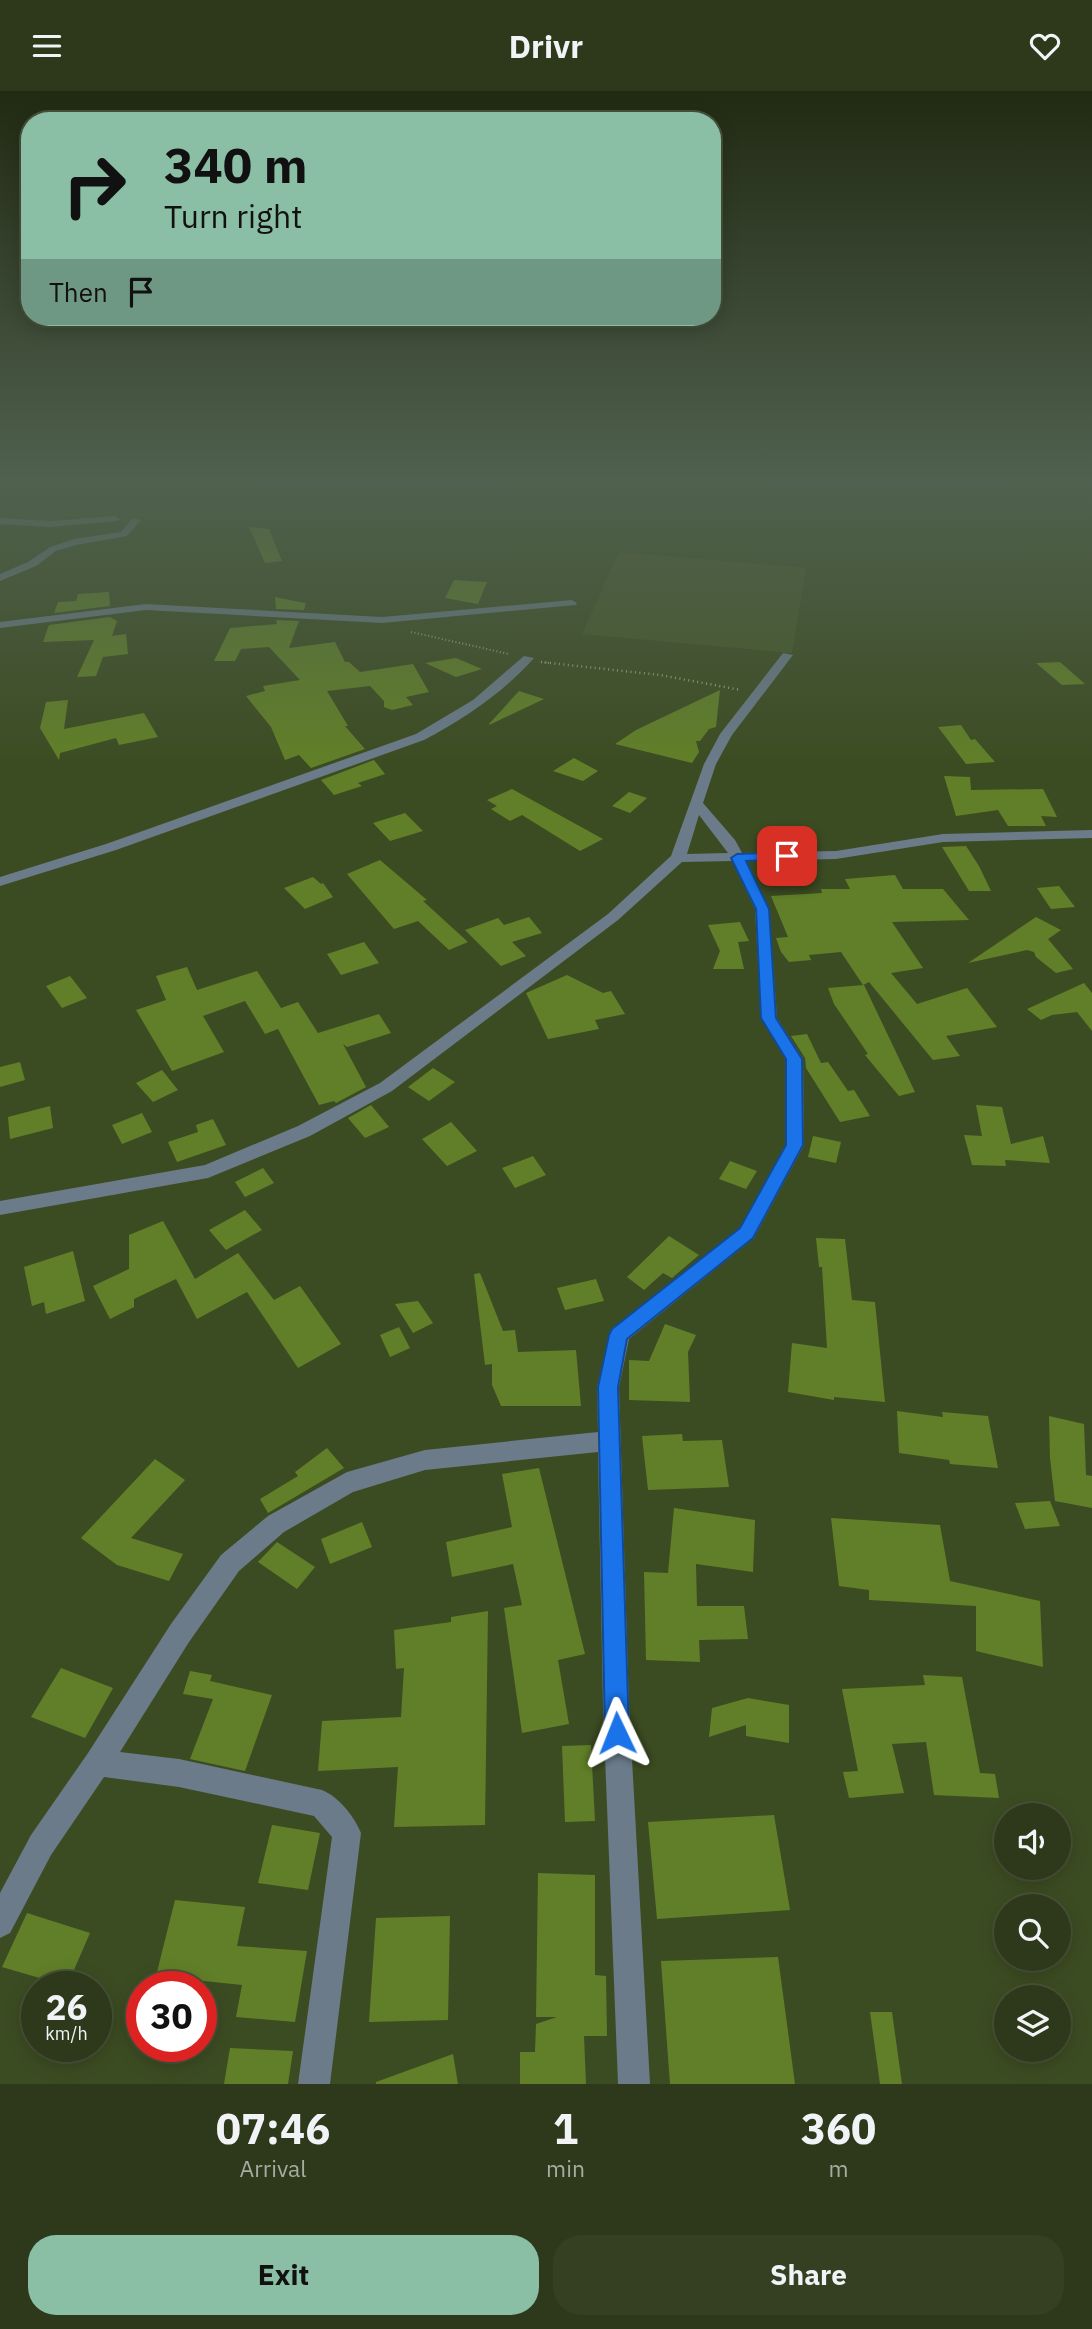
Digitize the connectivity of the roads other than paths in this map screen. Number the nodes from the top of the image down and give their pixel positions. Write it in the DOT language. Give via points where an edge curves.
graph roads {
  1 [pos="572,603"];
  2 [pos="0,625"];
  3 [pos="787,656"];
  4 [pos="527,658"];
  5 [pos="697,804"];
  6 [pos="1092,834"];
  7 [pos="678,858"];
  8 [pos="737,858"];
  9 [pos="0,882"];
  10 [pos="0,1208"];
  11 [pos="609,1441"];
  12 [pos="98,1763"];
  13 [pos="0,1923"];
  14 [pos="314,2084"];
  15 [pos="634,2084"];
  1 -- 2 [label="street" via="382,620 146,607"];
  3 -- 5 [label="street" via="726,734"];
  4 -- 9 [label="street" via="480,703 420,737"];
  5 -- 7 [label="street"];
  5 -- 8 [label="street"];
  6 -- 8 [label="street" via="943,838 836,855"];
  7 -- 8 [label="street"];
  7 -- 10 [label="street" via="613,917 386,1087 304,1131 208,1171"];
  8 -- 11 [label="street" via="762,909 769,1018 794,1059 795,1145 747,1233 619,1335 608,1387"];
  11 -- 12 [label="street" via="425,1460 347,1483 276,1524 230,1563"];
  11 -- 15 [label="street"];
  12 -- 13 [label="street" via="41,1845"];
  12 -- 14 [label="street" via="179,1773 322,1804 347,1832"];
}
